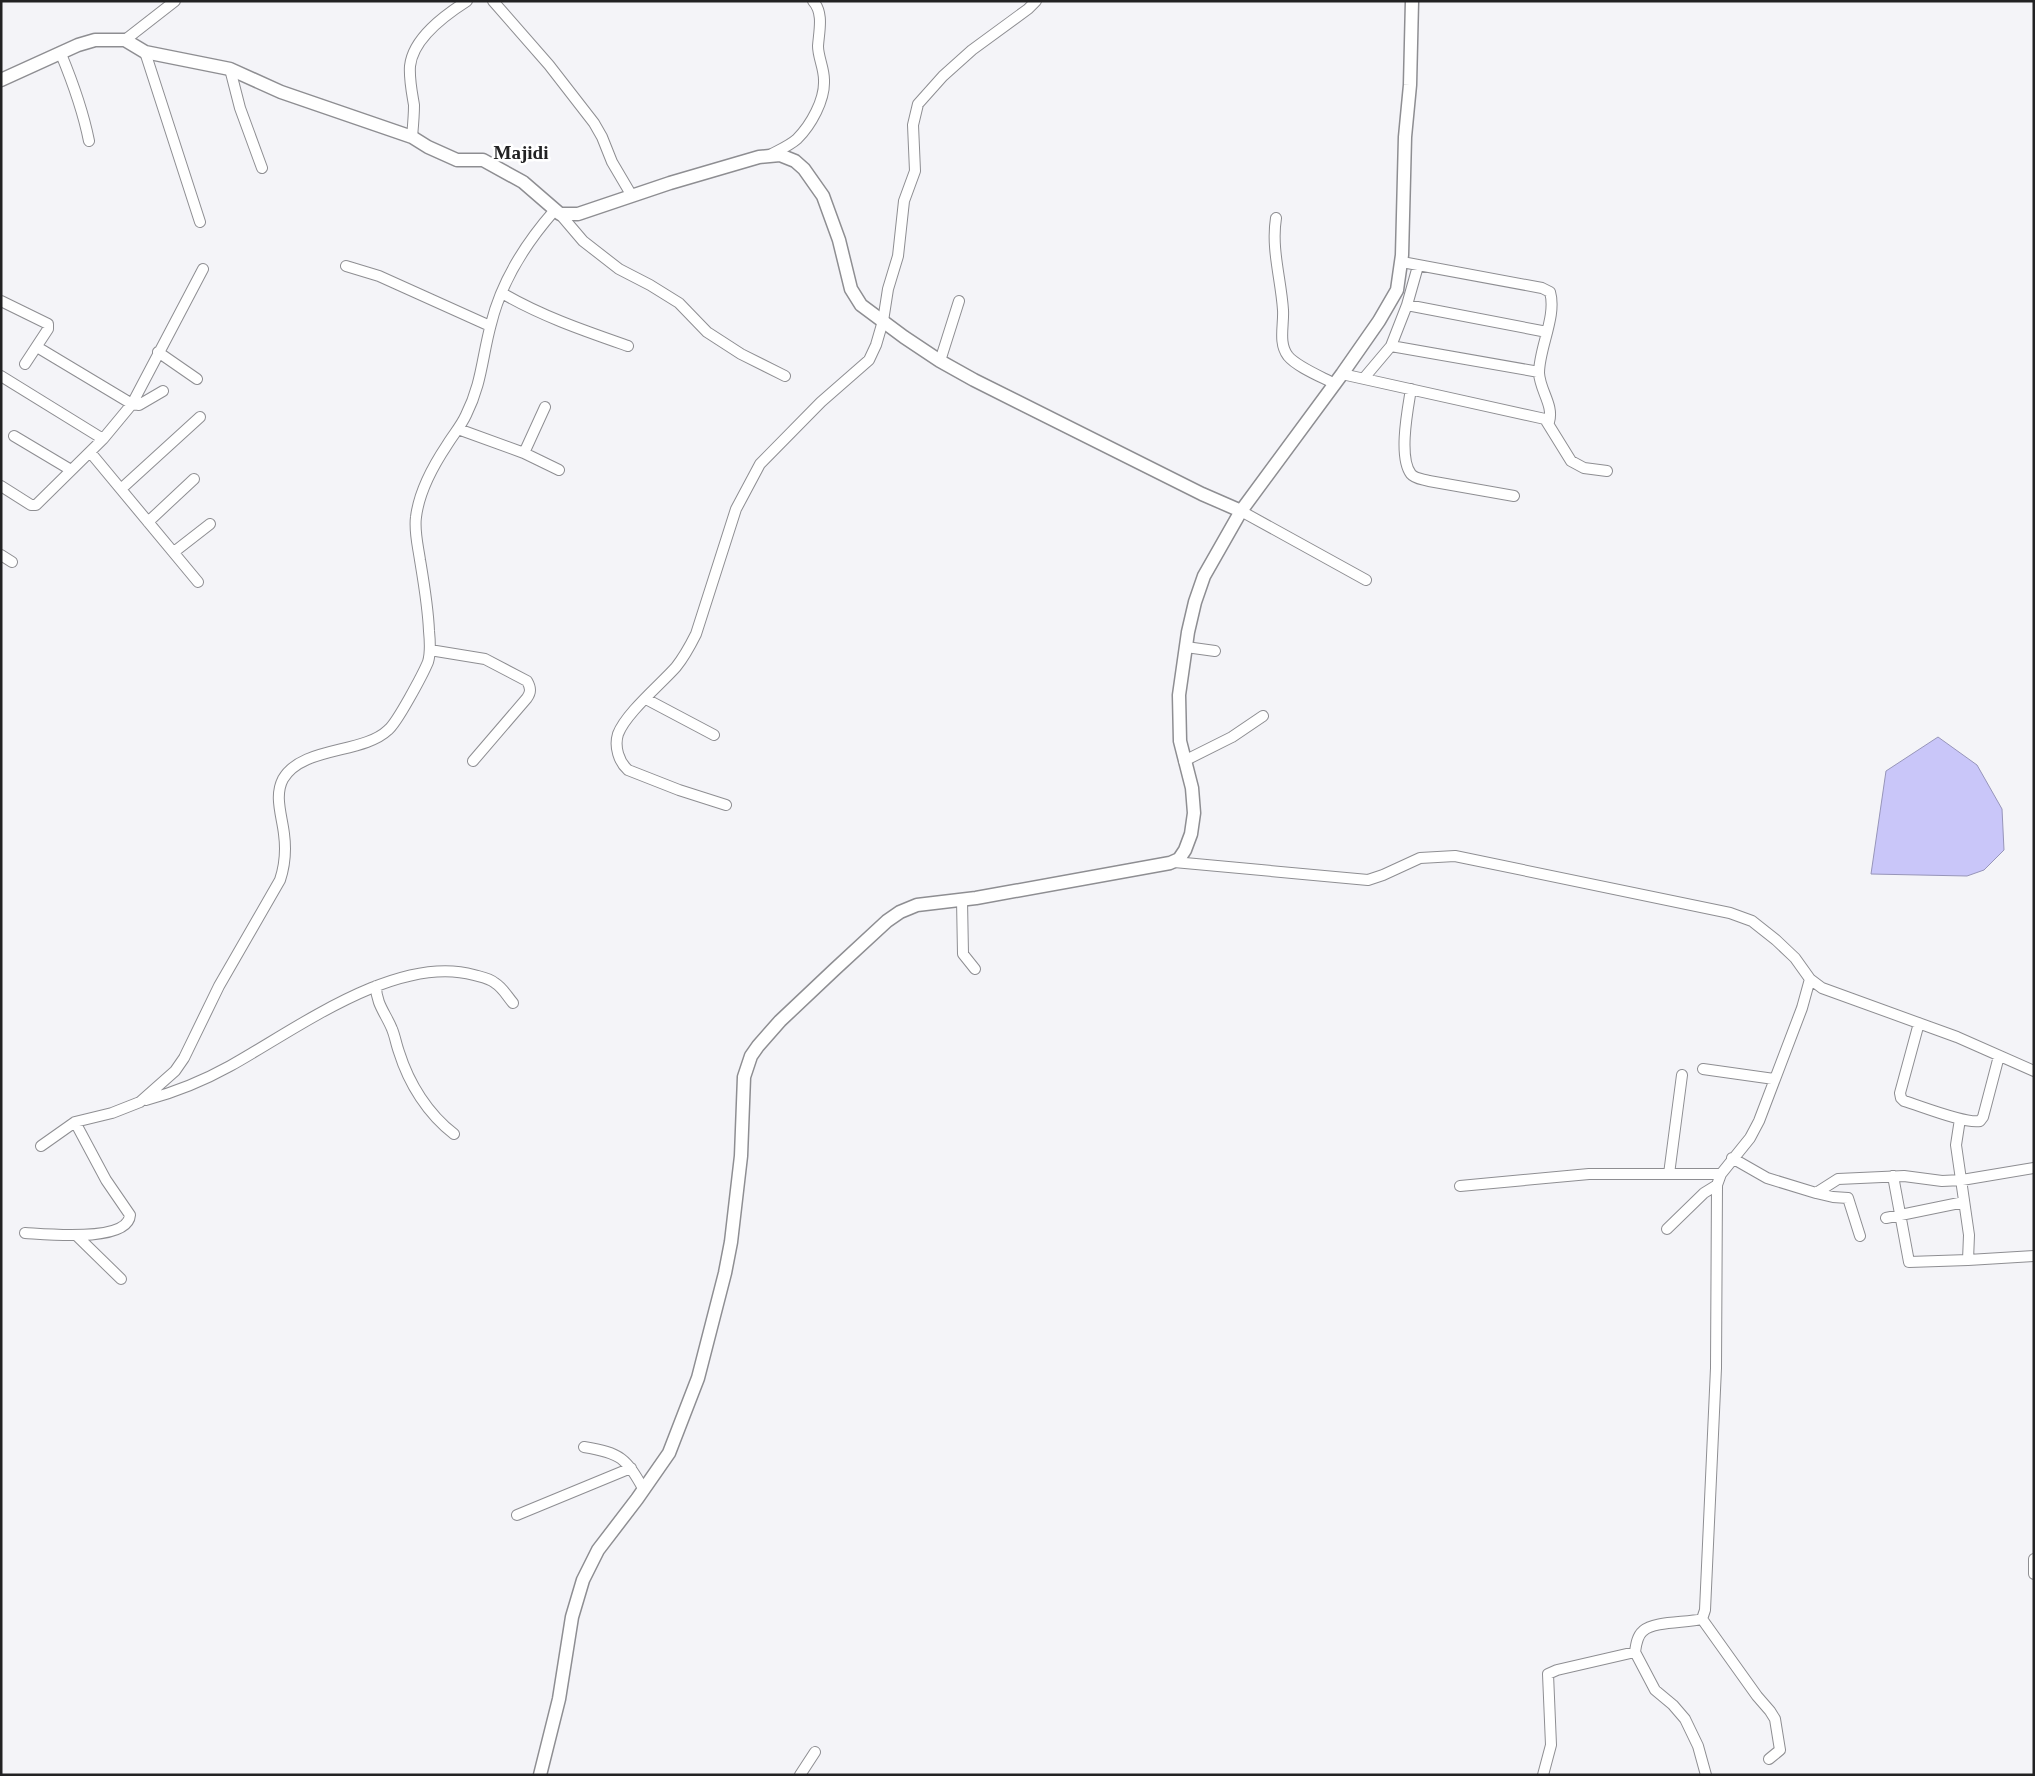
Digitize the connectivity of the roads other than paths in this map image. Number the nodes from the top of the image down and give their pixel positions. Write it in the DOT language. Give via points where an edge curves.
graph roads {
  1 [pos="175,1"];
  2 [pos="468,1"];
  3 [pos="493,1"];
  4 [pos="813,1"];
  5 [pos="1036,1"];
  6 [pos="1412,1"];
  7 [pos="124,40"];
  8 [pos="145,52"];
  9 [pos="61,54"];
  10 [pos="230,70"];
  11 [pos="1,80"];
  12 [pos="412,137"];
  13 [pos="89,141"];
  14 [pos="770,155"];
  15 [pos="262,168"];
  16 [pos="632,196"];
  17 [pos="557,213"];
  18 [pos="1276,218"];
  19 [pos="200,222"];
  20 [pos="1402,262"];
  21 [pos="346,266"];
  22 [pos="1418,266"];
  23 [pos="203,269"];
  24 [pos="502,293"];
  25 [pos="959,302"];
  26 [pos="4,303"];
  27 [pos="1407,305"];
  28 [pos="1,314"];
  29 [pos="883,321"];
  30 [pos="490,326"];
  31 [pos="1547,332"];
  32 [pos="36,346"];
  33 [pos="628,346"];
  34 [pos="1391,346"];
  35 [pos="158,352"];
  36 [pos="940,361"];
  37 [pos="25,364"];
  38 [pos="1539,372"];
  39 [pos="1,376"];
  40 [pos="785,376"];
  41 [pos="1364,378"];
  42 [pos="1338,379"];
  43 [pos="197,380"];
  44 [pos="1411,389"];
  45 [pos="163,391"];
  46 [pos="132,404"];
  47 [pos="544,407"];
  48 [pos="200,418"];
  49 [pos="1549,422"];
  50 [pos="458,429"];
  51 [pos="14,436"];
  52 [pos="103,439"];
  53 [pos="90,452"];
  54 [pos="524,453"];
  55 [pos="71,470"];
  56 [pos="559,470"];
  57 [pos="1607,471"];
  58 [pos="194,479"];
  59 [pos="1,486"];
  60 [pos="121,489"];
  61 [pos="1514,496"];
  62 [pos="1241,511"];
  63 [pos="148,522"];
  64 [pos="210,524"];
  65 [pos="174,552"];
  66 [pos="1,555"];
  67 [pos="12,562"];
  68 [pos="1366,580"];
  69 [pos="198,582"];
  70 [pos="1186,647"];
  71 [pos="430,650"];
  72 [pos="1215,651"];
  73 [pos="646,698"];
  74 [pos="1263,716"];
  75 [pos="714,735"];
  76 [pos="473,761"];
  77 [pos="1184,761"];
  78 [pos="726,805"];
  79 [pos="1174,862"];
  80 [pos="962,900"];
  81 [pos="975,968"];
  82 [pos="1810,979"];
  83 [pos="376,986"];
  84 [pos="512,1003"];
  85 [pos="1918,1023"];
  86 [pos="1999,1056"];
  87 [pos="1703,1069"];
  88 [pos="2034,1071"];
  89 [pos="1682,1074"];
  90 [pos="1774,1079"];
  91 [pos="140,1102"];
  92 [pos="1960,1118"];
  93 [pos="75,1122"];
  94 [pos="454,1134"];
  95 [pos="41,1146"];
  96 [pos="1732,1158"];
  97 [pos="2034,1168"];
  98 [pos="1669,1174"];
  99 [pos="1721,1174"];
  100 [pos="1893,1176"];
  101 [pos="1962,1180"];
  102 [pos="1717,1185"];
  103 [pos="1460,1186"];
  104 [pos="1816,1193"];
  105 [pos="1964,1202"];
  106 [pos="1901,1215"];
  107 [pos="1886,1218"];
  108 [pos="1667,1229"];
  109 [pos="25,1234"];
  110 [pos="77,1236"];
  111 [pos="1860,1236"];
  112 [pos="2034,1256"];
  113 [pos="1968,1260"];
  114 [pos="120,1279"];
  115 [pos="584,1447"];
  116 [pos="631,1468"];
  117 [pos="644,1490"];
  118 [pos="518,1515"];
  119 [pos="2034,1559"];
  120 [pos="2034,1574"];
  121 [pos="1702,1619"];
  122 [pos="1634,1652"];
  123 [pos="815,1752"];
  124 [pos="1769,1759"];
  125 [pos="540,1775"];
  126 [pos="800,1775"];
  127 [pos="1542,1775"];
  128 [pos="1706,1775"];
  1 -- 7 [label="street"];
  2 -- 12 [label="street" via="446,15 418,43 410,67 414,108"];
  3 -- 16 [label="street" via="594,123"];
  4 -- 14 [label="street" via="818,6 820,19 818,50 823,68 823,92 803,132 789,145"];
  5 -- 29 [label="street" via="950,69 918,104 913,125 915,171 904,201 898,256"];
  6 -- 20 [label="street"];
  7 -- 8 [label="street"];
  7 -- 9 [label="street" via="95,40"];
  8 -- 10 [label="street"];
  8 -- 19 [label="street"];
  9 -- 11 [label="street"];
  9 -- 13 [label="street" via="84,115"];
  10 -- 12 [label="street" via="281,92"];
  10 -- 15 [label="street"];
  12 -- 17 [label="street" via="457,160 483,160 523,182"];
  14 -- 16 [label="street"];
  14 -- 29 [label="street" via="794,161 812,179 832,217 851,289 861,305"];
  16 -- 17 [label="street" via="578,214"];
  17 -- 24 [label="street" via="526,249"];
  17 -- 40 [label="street" via="583,241 619,269 679,303 707,332"];
  18 -- 42 [label="street" via="1275,251 1283,304 1284,347 1293,360"];
  20 -- 22 [label="street"];
  20 -- 42 [label="street" via="1397,290 1390,304"];
  21 -- 30 [label="street" via="379,276"];
  22 -- 27 [label="street"];
  22 -- 31 [label="street" via="1547,289 1551,298"];
  23 -- 35 [label="street"];
  24 -- 30 [label="street"];
  24 -- 33 [label="street" via="521,304"];
  25 -- 36 [label="street"];
  26 -- 28 [label="street"];
  26 -- 32 [label="street" via="48,324"];
  27 -- 31 [label="street"];
  27 -- 34 [label="street"];
  29 -- 36 [label="street"];
  29 -- 73 [label="street" via="869,360 760,464 736,510 692,643"];
  30 -- 50 [label="street" via="478,387"];
  31 -- 38 [label="street"];
  32 -- 37 [label="street"];
  32 -- 46 [label="street"];
  34 -- 38 [label="street"];
  34 -- 41 [label="street"];
  35 -- 43 [label="street"];
  35 -- 46 [label="street"];
  36 -- 62 [label="street"];
  38 -- 49 [label="street" via="1549,406"];
  39 -- 52 [label="street"];
  41 -- 42 [label="street"];
  41 -- 44 [label="street"];
  42 -- 62 [label="street"];
  44 -- 49 [label="street" via="1537,416"];
  44 -- 61 [label="street" via="1405,444 1411,474 1429,481"];
  45 -- 46 [label="street" via="139,405"];
  46 -- 52 [label="street"];
  47 -- 54 [label="street"];
  48 -- 60 [label="street"];
  49 -- 57 [label="street" via="1565,453 1577,466"];
  50 -- 54 [label="street"];
  50 -- 71 [label="street" via="426,482 415,519"];
  51 -- 55 [label="street"];
  52 -- 53 [label="street"];
  53 -- 55 [label="street"];
  53 -- 60 [label="street"];
  54 -- 56 [label="street"];
  55 -- 59 [label="street" via="36,505"];
  58 -- 63 [label="street"];
  60 -- 63 [label="street"];
  62 -- 68 [label="street"];
  62 -- 70 [label="street" via="1204,576"];
  63 -- 65 [label="street"];
  64 -- 65 [label="street"];
  65 -- 69 [label="street"];
  66 -- 67 [label="street"];
  70 -- 72 [label="street"];
  70 -- 77 [label="street" via="1179,695"];
  71 -- 76 [label="street" via="485,659 527,681 530,686 527,698"];
  71 -- 91 [label="street" via="423,672 388,730 359,744 302,761 284,777 279,802 285,861 280,880 219,986 180,1064 169,1078"];
  73 -- 75 [label="street"];
  73 -- 78 [label="street" via="618,734 618,754 623,764 637,774"];
  74 -- 77 [label="street" via="1232,737"];
  77 -- 79 [label="street" via="1192,788 1194,813 1191,834"];
  79 -- 80 [label="street"];
  79 -- 82 [label="street" via="1368,880 1412,861 1454,856 1730,913 1752,921 1776,940 1796,958"];
  80 -- 81 [label="street" via="963,954"];
  80 -- 117 [label="street" via="917,905 893,917 780,1021 751,1056 744,1076 739,1172 725,1273 698,1378 682,1423 669,1453"];
  82 -- 85 [label="street" via="1832,992"];
  82 -- 90 [label="street"];
  83 -- 84 [label="street" via="415,973 468,973 494,982"];
  83 -- 91 [label="street" via="196,1084"];
  83 -- 94 [label="street" via="380,1007 392,1029 412,1084 434,1117"];
  85 -- 86 [label="street"];
  85 -- 92 [label="street" via="1901,1098"];
  86 -- 88 [label="street"];
  86 -- 92 [label="street" via="1980,1121"];
  87 -- 90 [label="street"];
  89 -- 98 [label="street"];
  90 -- 96 [label="street" via="1750,1138"];
  91 -- 93 [label="street"];
  92 -- 101 [label="street" via="1956,1145"];
  93 -- 95 [label="street"];
  93 -- 110 [label="street" via="106,1180 130,1215 125,1225 118,1228"];
  96 -- 99 [label="street"];
  96 -- 104 [label="street" via="1767,1178"];
  97 -- 101 [label="street"];
  98 -- 99 [label="street"];
  98 -- 103 [label="street" via="1589,1174"];
  99 -- 102 [label="street"];
  100 -- 101 [label="street"];
  100 -- 104 [label="street" via="1838,1179"];
  100 -- 106 [label="street"];
  101 -- 105 [label="street"];
  102 -- 108 [label="street" via="1704,1193"];
  102 -- 121 [label="street" via="1716,1368 1707,1579"];
  104 -- 111 [label="street" via="1848,1198"];
  105 -- 106 [label="street"];
  105 -- 113 [label="street" via="1969,1235"];
  106 -- 107 [label="street"];
  106 -- 113 [label="street" via="1909,1262"];
  109 -- 110 [label="street"];
  110 -- 114 [label="street"];
  112 -- 113 [label="street"];
  115 -- 116 [label="street" via="615,1454"];
  116 -- 117 [label="street"];
  116 -- 118 [label="street"];
  117 -- 125 [label="street" via="598,1550 583,1580 572,1617"];
  119 -- 120 [label="street"];
  121 -- 122 [label="street" via="1655,1625 1644,1630"];
  121 -- 124 [label="street" via="1775,1719 1780,1750"];
  122 -- 127 [label="street" via="1548,1674 1551,1745"];
  122 -- 128 [label="street" via="1655,1690 1685,1719 1698,1746"];
  123 -- 126 [label="street"];
}
